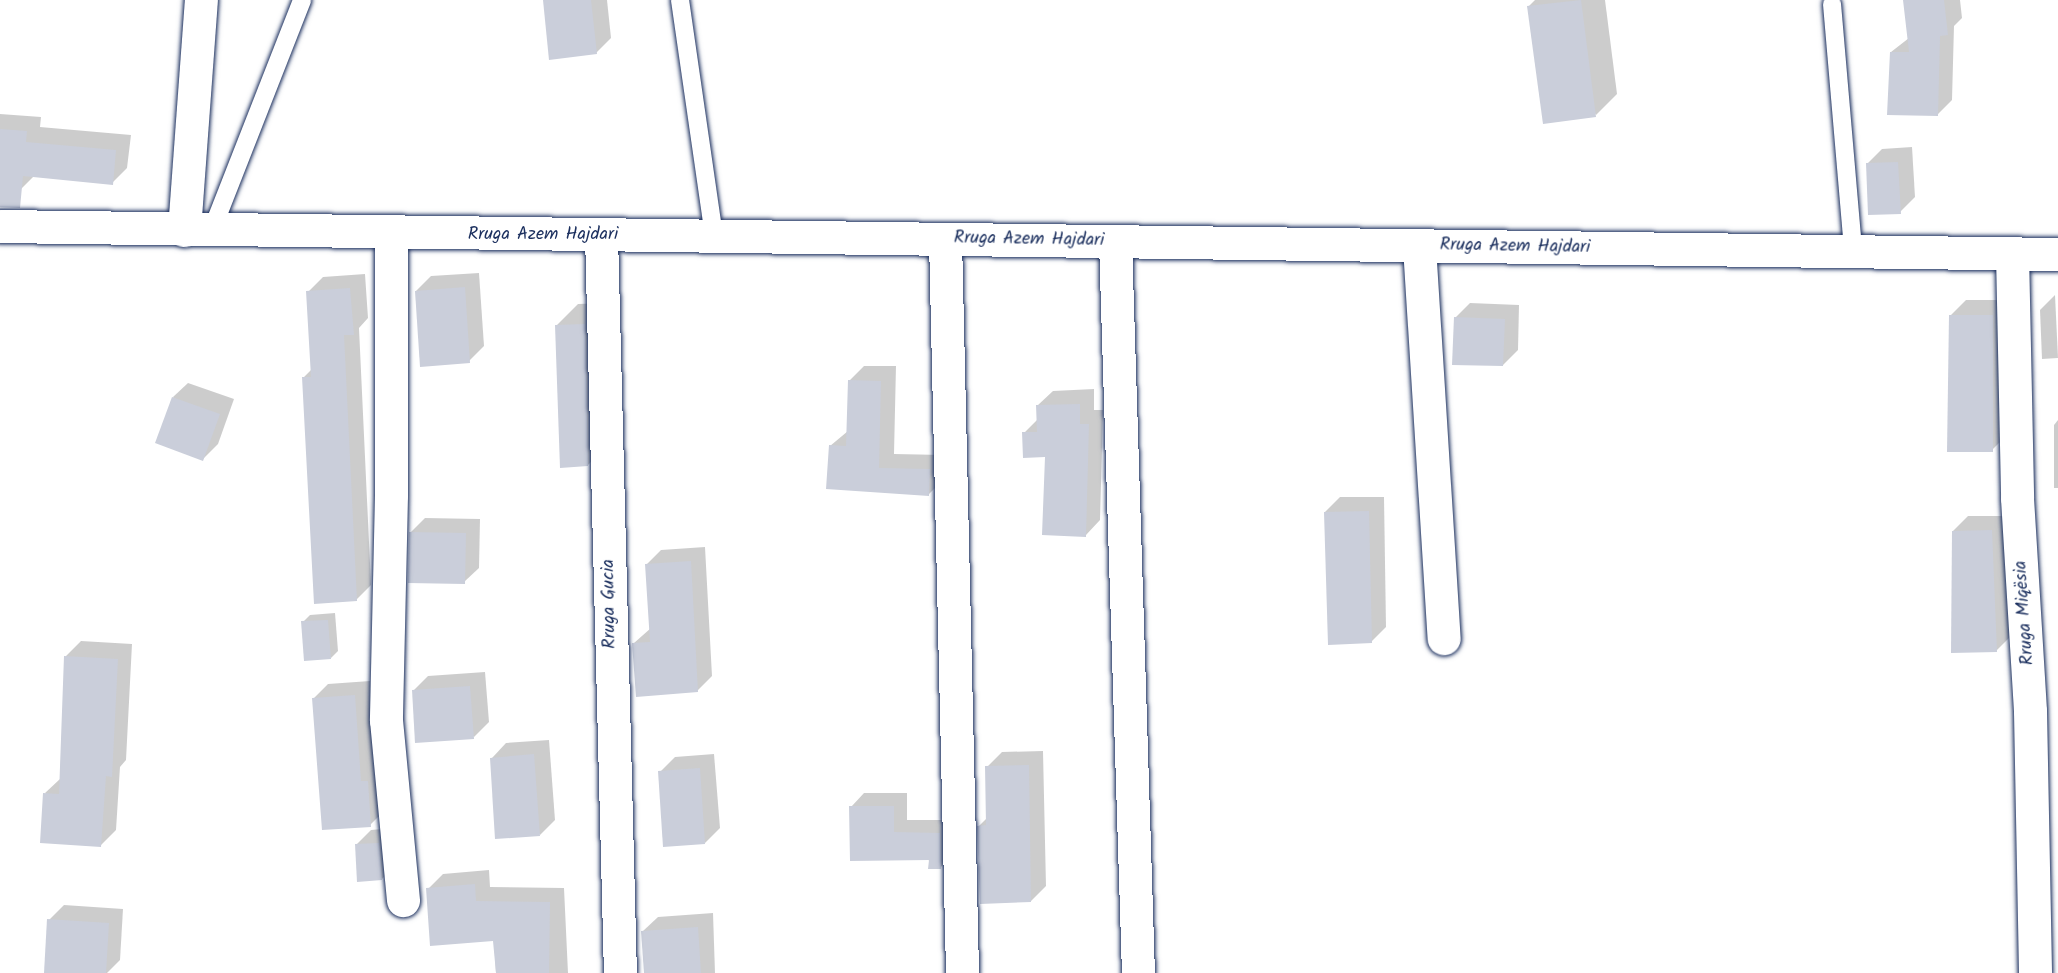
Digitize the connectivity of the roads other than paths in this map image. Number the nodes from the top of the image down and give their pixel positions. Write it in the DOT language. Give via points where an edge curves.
graph roads {
  1 [pos="201,0"];
  2 [pos="302,0"];
  3 [pos="680,0"];
  4 [pos="1832,4"];
  5 [pos="0,226"];
  6 [pos="198,230"];
  7 [pos="391,234"];
  8 [pos="601,235"];
  9 [pos="714,236"];
  10 [pos="945,239"];
  11 [pos="1114,242"];
  12 [pos="1419,246"];
  13 [pos="1853,251"];
  14 [pos="2012,253"];
  15 [pos="2058,254"];
  16 [pos="1444,638"];
  17 [pos="403,900"];
  18 [pos="620,973"];
  19 [pos="962,973"];
  20 [pos="1138,973"];
  21 [pos="2036,973"];
  1 -- 6 [label="street"];
  2 -- 6 [label="lane"];
  3 -- 9 [label="lane"];
  4 -- 13 [label="lane"];
  5 -- 6 [label="street, Rruga Azem Hajdari"];
  6 -- 7 [label="street, Rruga Azem Hajdari"];
  7 -- 8 [label="street, Rruga Azem Hajdari"];
  7 -- 17 [label="street" via="386,720"];
  8 -- 9 [label="street, Rruga Azem Hajdari"];
  8 -- 18 [label="street, Rruga Gucia"];
  9 -- 10 [label="street, Rruga Azem Hajdari"];
  10 -- 11 [label="street, Rruga Azem Hajdari"];
  10 -- 19 [label="street"];
  11 -- 12 [label="street, Rruga Azem Hajdari"];
  11 -- 20 [label="street"];
  12 -- 13 [label="street, Rruga Azem Hajdari"];
  12 -- 16 [label="street"];
  13 -- 14 [label="street, Rruga Azem Hajdari"];
  14 -- 15 [label="street, Rruga Azem Hajdari"];
  14 -- 21 [label="street, Rruga Miqësia" via="2017,498 2030,711"];
}
